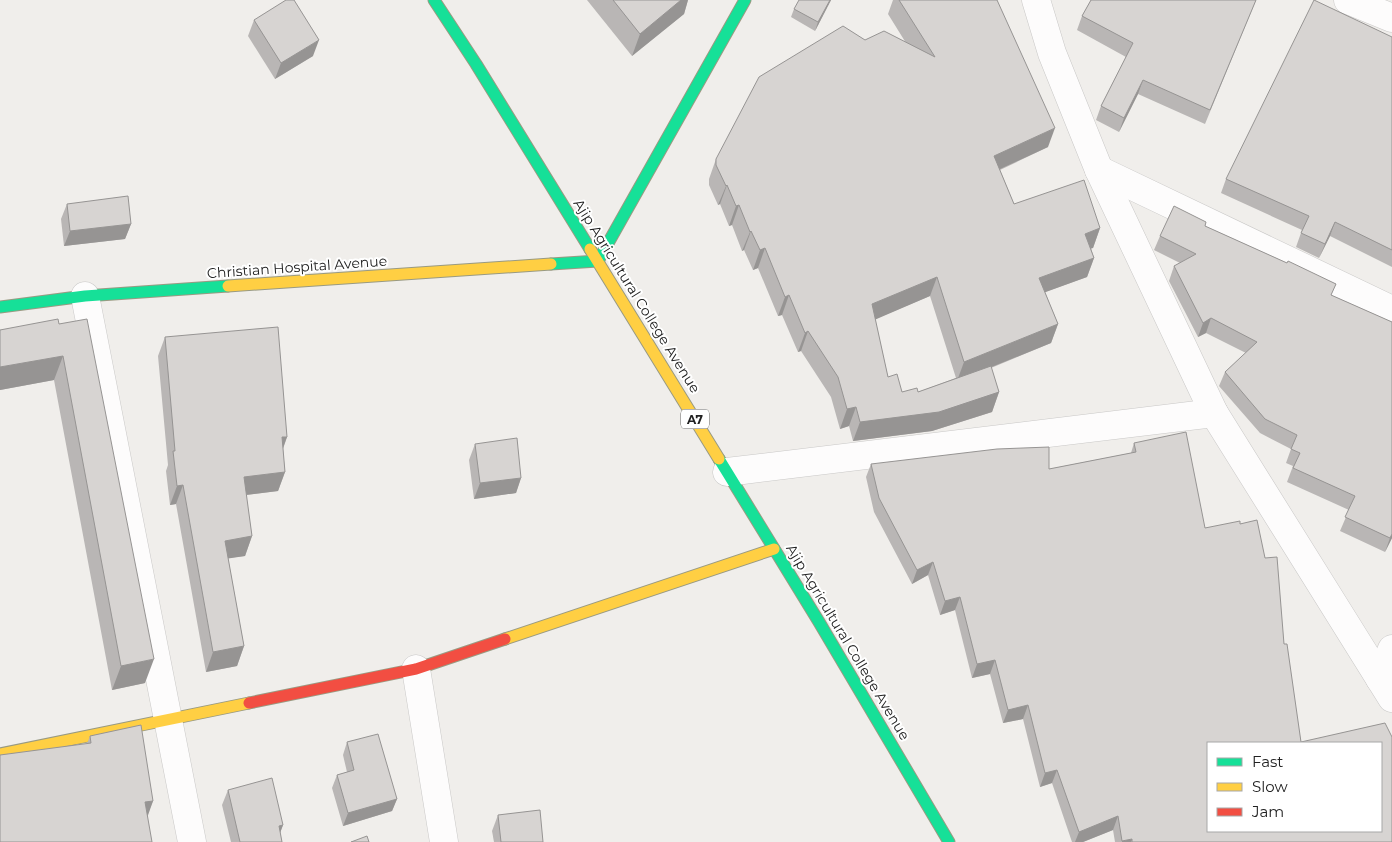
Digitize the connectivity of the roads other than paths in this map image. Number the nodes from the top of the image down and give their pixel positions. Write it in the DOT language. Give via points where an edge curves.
graph roads {
  1 [pos="434,0"];
  2 [pos="744,0"];
  3 [pos="1036,0"];
  4 [pos="1348,0"];
  5 [pos="1392,18"];
  6 [pos="1099,170"];
  7 [pos="598,262"];
  8 [pos="85,296"];
  9 [pos="0,307"];
  10 [pos="1392,310"];
  11 [pos="1214,414"];
  12 [pos="727,472"];
  13 [pos="774,549"];
  14 [pos="1392,649"];
  15 [pos="416,669"];
  16 [pos="1386,689"];
  17 [pos="168,721"];
  18 [pos="0,754"];
  19 [pos="192,842"];
  20 [pos="444,842"];
  21 [pos="949,842"];
  1 -- 7 [label="main road, Ajip Agricultural College Avenue / A7"];
  2 -- 7 [label="main road"];
  3 -- 6 [label="street" via="1052,53"];
  4 -- 5 [label="street"];
  6 -- 10 [label="street"];
  6 -- 11 [label="street"];
  7 -- 8 [label="main road, Christian Hospital Avenue"];
  7 -- 12 [label="main road, Ajip Agricultural College Avenue / A7"];
  8 -- 9 [label="main road, Christian Hospital Avenue"];
  8 -- 17 [label="street"];
  11 -- 12 [label="street"];
  11 -- 16 [label="street"];
  12 -- 13 [label="main road, Ajip Agricultural College Avenue / A7"];
  13 -- 15 [label="main road"];
  13 -- 21 [label="main road, Ajip Agricultural College Avenue / A7"];
  14 -- 16 [label="street"];
  15 -- 17 [label="main road"];
  15 -- 20 [label="street"];
  17 -- 18 [label="main road"];
  17 -- 19 [label="street"];
}
